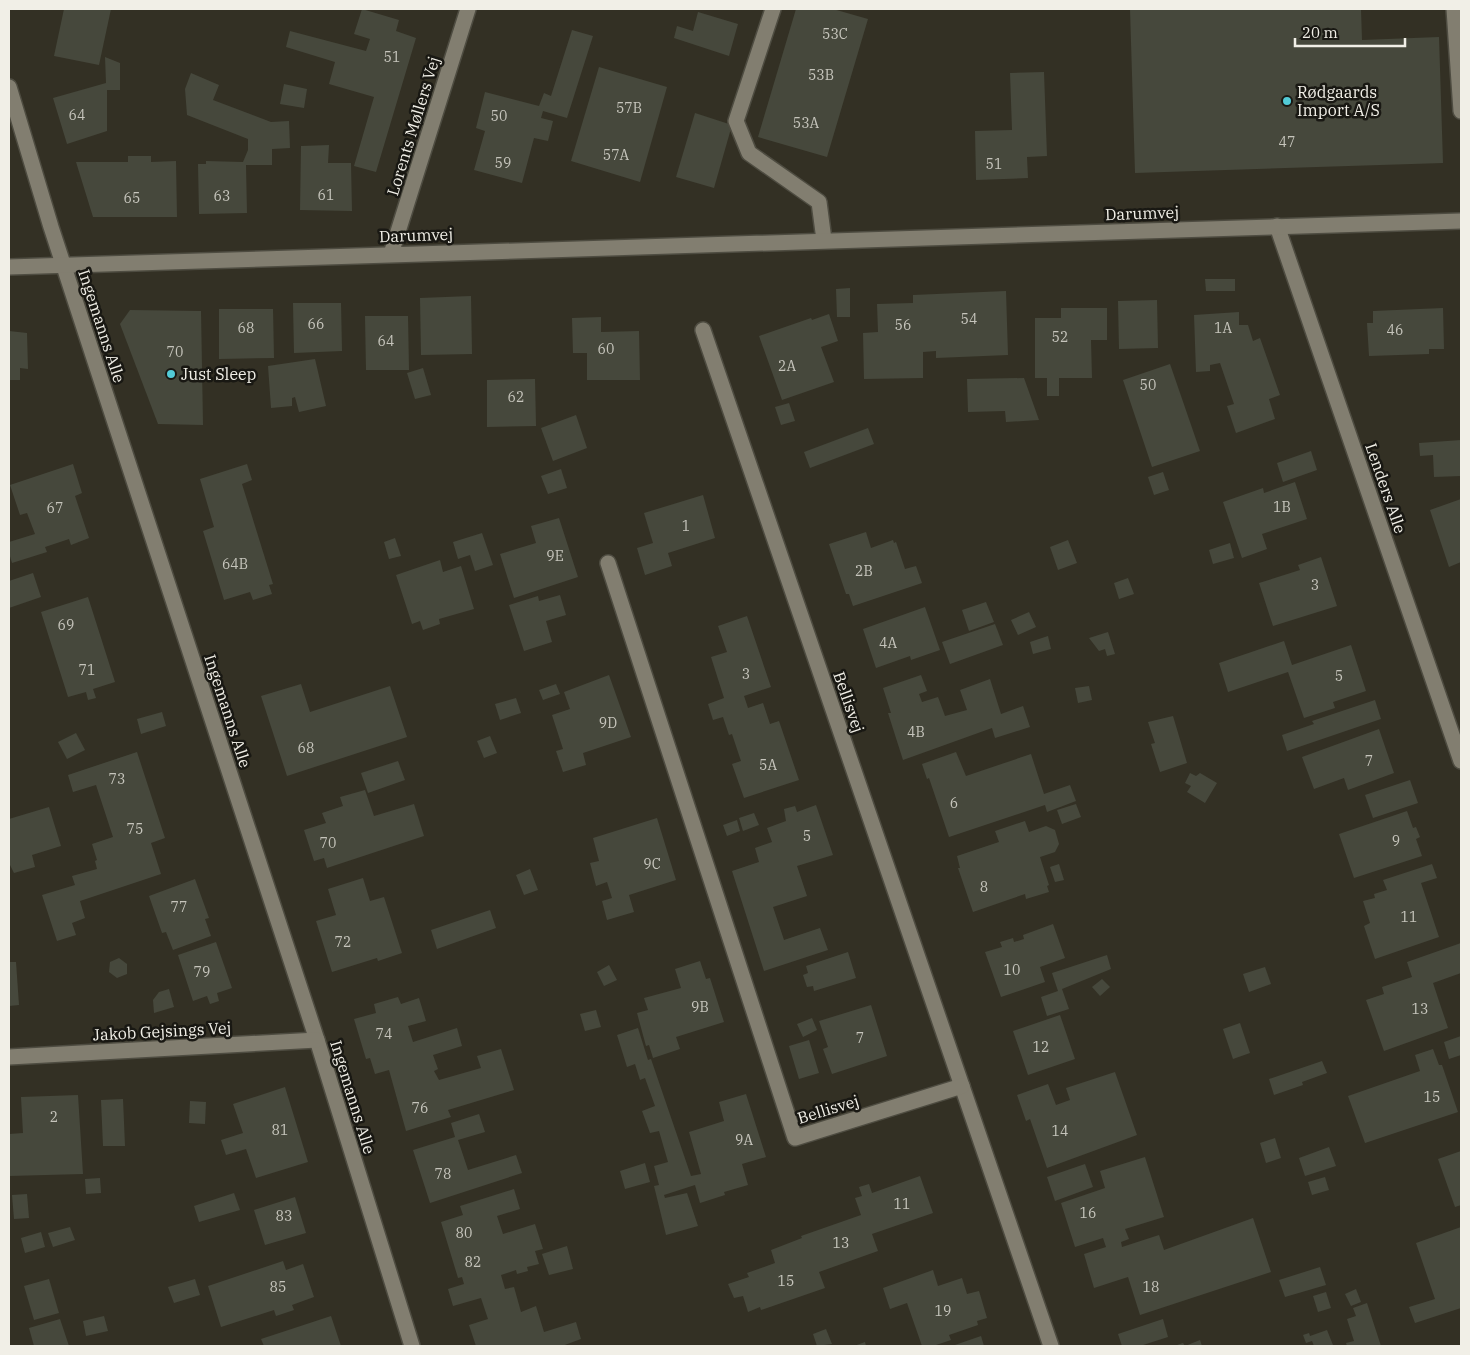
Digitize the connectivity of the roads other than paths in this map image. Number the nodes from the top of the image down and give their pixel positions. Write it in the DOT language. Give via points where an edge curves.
graph roads {
  1 [pos="468,9"];
  2 [pos="773,9"];
  3 [pos="1454,9"];
  4 [pos="9,87"];
  5 [pos="1461,111"];
  6 [pos="1461,221"];
  7 [pos="1277,226"];
  8 [pos="824,240"];
  9 [pos="391,254"];
  10 [pos="64,265"];
  11 [pos="9,266"];
  12 [pos="703,330"];
  13 [pos="608,563"];
  14 [pos="1461,761"];
  15 [pos="317,1040"];
  16 [pos="9,1057"];
  17 [pos="962,1086"];
  18 [pos="412,1346"];
  19 [pos="1051,1346"];
  1 -- 9 [label="street, Lorents Møllers Vej"];
  2 -- 8 [label="street" via="736,121 749,153 819,202"];
  3 -- 5 [label="street"];
  4 -- 10 [label="street, Ingemanns Alle"];
  6 -- 7 [label="street, Darumvej"];
  7 -- 8 [label="street, Darumvej"];
  7 -- 14 [label="street, Lenders Alle"];
  8 -- 9 [label="street, Darumvej"];
  9 -- 10 [label="street, Darumvej"];
  10 -- 11 [label="street, Darumvej"];
  10 -- 15 [label="street, Ingemanns Alle"];
  12 -- 17 [label="street, Bellisvej"];
  13 -- 17 [label="street, Bellisvej" via="795,1138"];
  15 -- 16 [label="street, Jakob Gejsings Vej"];
  15 -- 18 [label="street, Ingemanns Alle"];
  17 -- 19 [label="street, Bellisvej"];
}
